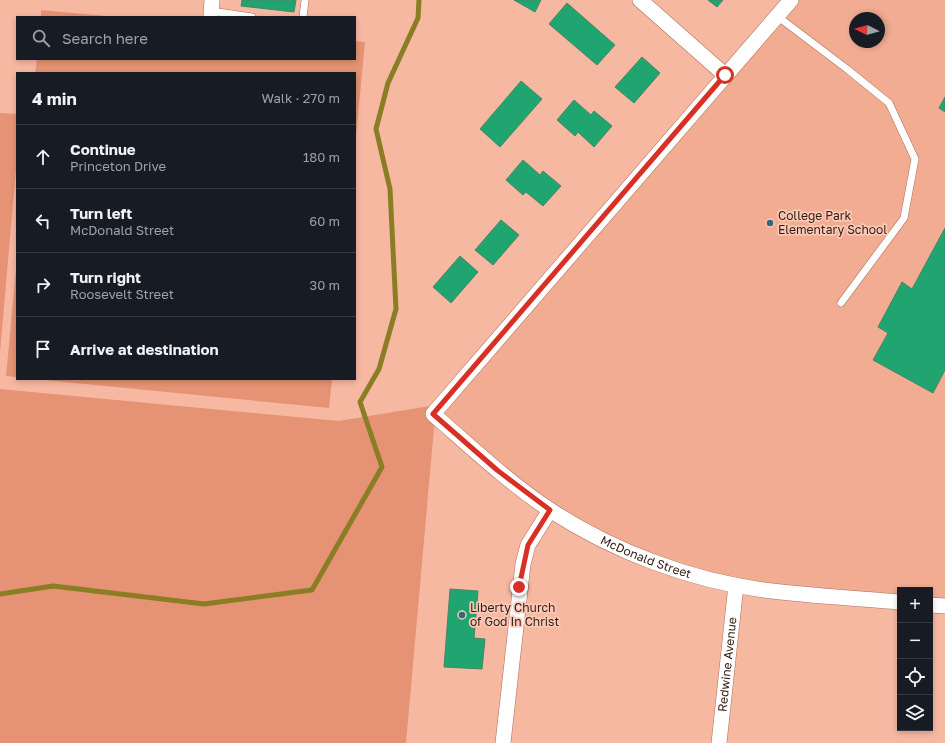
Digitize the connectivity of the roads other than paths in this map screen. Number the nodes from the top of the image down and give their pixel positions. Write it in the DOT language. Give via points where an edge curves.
graph roads {
  1 [pos="305,0"];
  2 [pos="640,0"];
  3 [pos="791,0"];
  4 [pos="211,9"];
  5 [pos="247,16"];
  6 [pos="303,16"];
  7 [pos="777,16"];
  8 [pos="725,75"];
  9 [pos="841,303"];
  10 [pos="550,510"];
  11 [pos="736,585"];
  12 [pos="897,602"];
  13 [pos="933,605"];
  14 [pos="945,606"];
  15 [pos="503,743"];
  16 [pos="719,743"];
  1 -- 6 [label="lane"];
  2 -- 8 [label="street"];
  3 -- 7 [label="street"];
  4 -- 5 [label="lane"];
  7 -- 8 [label="street"];
  7 -- 9 [label="lane" via="889,103 915,159 904,218"];
  8 -- 10 [label="street, McDonald Street" via="433,414 497,470"];
  10 -- 11 [label="street, McDonald Street" via="642,557 705,578"];
  10 -- 15 [label="street" via="528,545 523,564"];
  11 -- 12 [label="street, McDonald Street" via="764,590"];
  11 -- 16 [label="street, Redwine Avenue"];
  13 -- 14 [label="street"];
}
